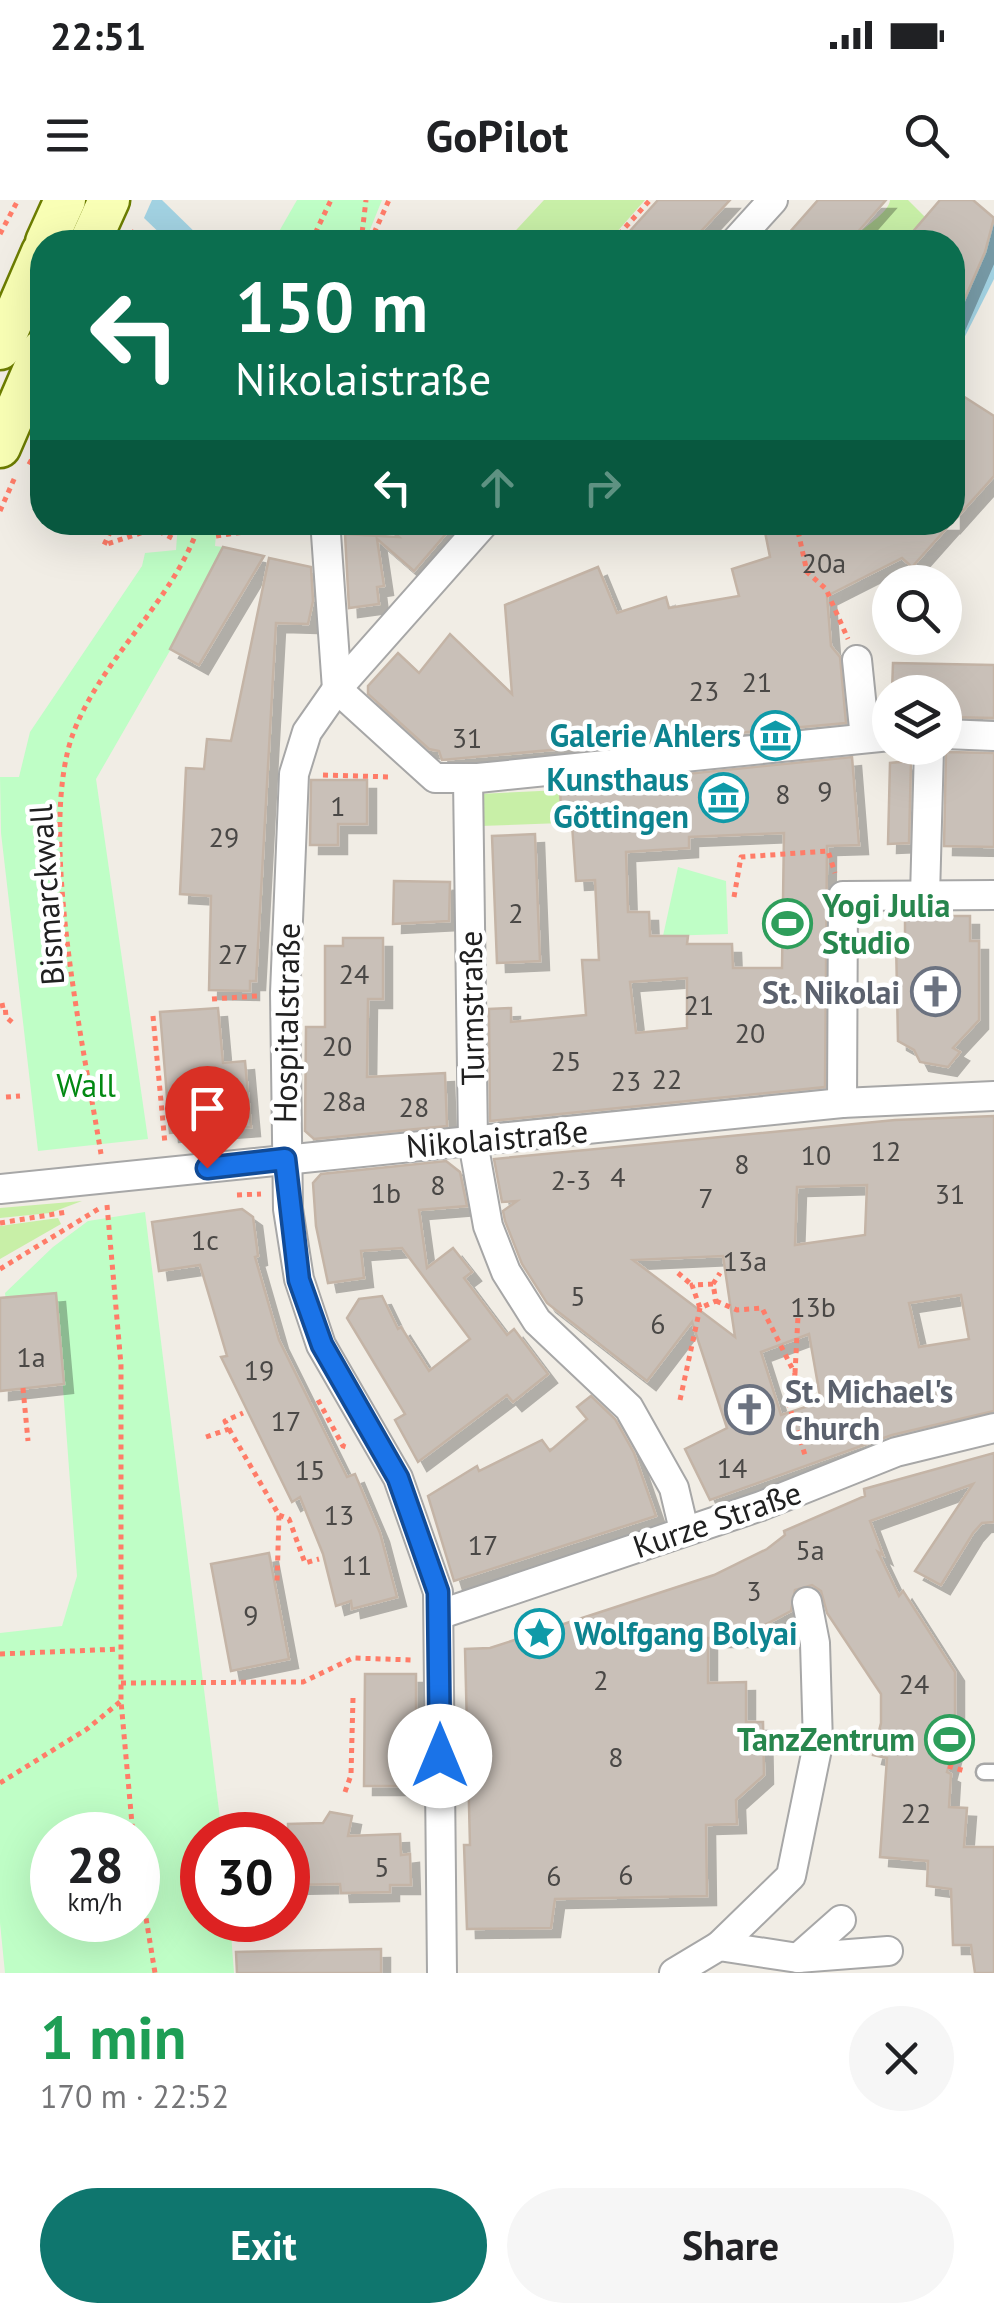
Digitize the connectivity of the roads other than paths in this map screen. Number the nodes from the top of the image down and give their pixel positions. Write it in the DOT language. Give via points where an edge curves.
graph roads {
  1 [pos="65,200"];
  2 [pos="772,200"];
  3 [pos="51,230"];
  4 [pos="746,230"];
  5 [pos="30,280"];
  6 [pos="0,350"];
  7 [pos="30,391"];
  8 [pos="12,453"];
  9 [pos="326,535"];
  10 [pos="474,535"];
  11 [pos="857,660"];
  12 [pos="338,689"];
  13 [pos="872,718"];
  14 [pos="962,735"];
  15 [pos="994,736"];
  16 [pos="872,738"];
  17 [pos="929,765"];
  18 [pos="468,779"];
  19 [pos="925,896"];
  20 [pos="994,896"];
  21 [pos="994,1096"];
  22 [pos="842,1103"];
  23 [pos="472,1142"];
  24 [pos="285,1159"];
  25 [pos="0,1190"];
  26 [pos="994,1428"];
  27 [pos="684,1530"];
  28 [pos="807,1602"];
  29 [pos="440,1614"];
  30 [pos="841,1920"];
  31 [pos="719,1946"];
  32 [pos="888,1950"];
  33 [pos="798,1958"];
  34 [pos="442,1973"];
  35 [pos="674,1973"];
  1 -- 3 [label="main road"];
  2 -- 4 [label="street"];
  5 -- 6 [label="main road"];
  7 -- 8 [label="main road"];
  9 -- 12 [label="street"];
  10 -- 12 [label="street, Hospitalstraße"];
  11 -- 13 [label="street"];
  12 -- 18 [label="street" via="435,778"];
  12 -- 24 [label="street, Hospitalstraße" via="307,732 294,774"];
  14 -- 15 [label="street"];
  16 -- 18 [label="street"];
  17 -- 19 [label="street"];
  18 -- 23 [label="street, Turmstraße"];
  19 -- 20 [label="street"];
  19 -- 22 [label="street" via="843,896"];
  21 -- 22 [label="street, Nikolaistraße"];
  22 -- 23 [label="street, Nikolaistraße"];
  23 -- 24 [label="street, Nikolaistraße"];
  23 -- 27 [label="street, Turmstraße" via="488,1226 514,1288 537,1321 629,1408 674,1488"];
  24 -- 25 [label="street, Nikolaistraße" via="168,1172 106,1191"];
  24 -- 29 [label="street, Hospitalstraße" via="302,1290 322,1345 398,1478"];
  26 -- 27 [label="street, Kurze Straße" via="896,1452"];
  27 -- 29 [label="street, Kurze Straße"];
  28 -- 31 [label="street" via="818,1744 791,1876"];
  29 -- 34 [label="street, Hospitalstraße"];
  30 -- 33 [label="street"];
  31 -- 33 [label="street"];
  31 -- 35 [label="street"];
  32 -- 33 [label="street"];
}
